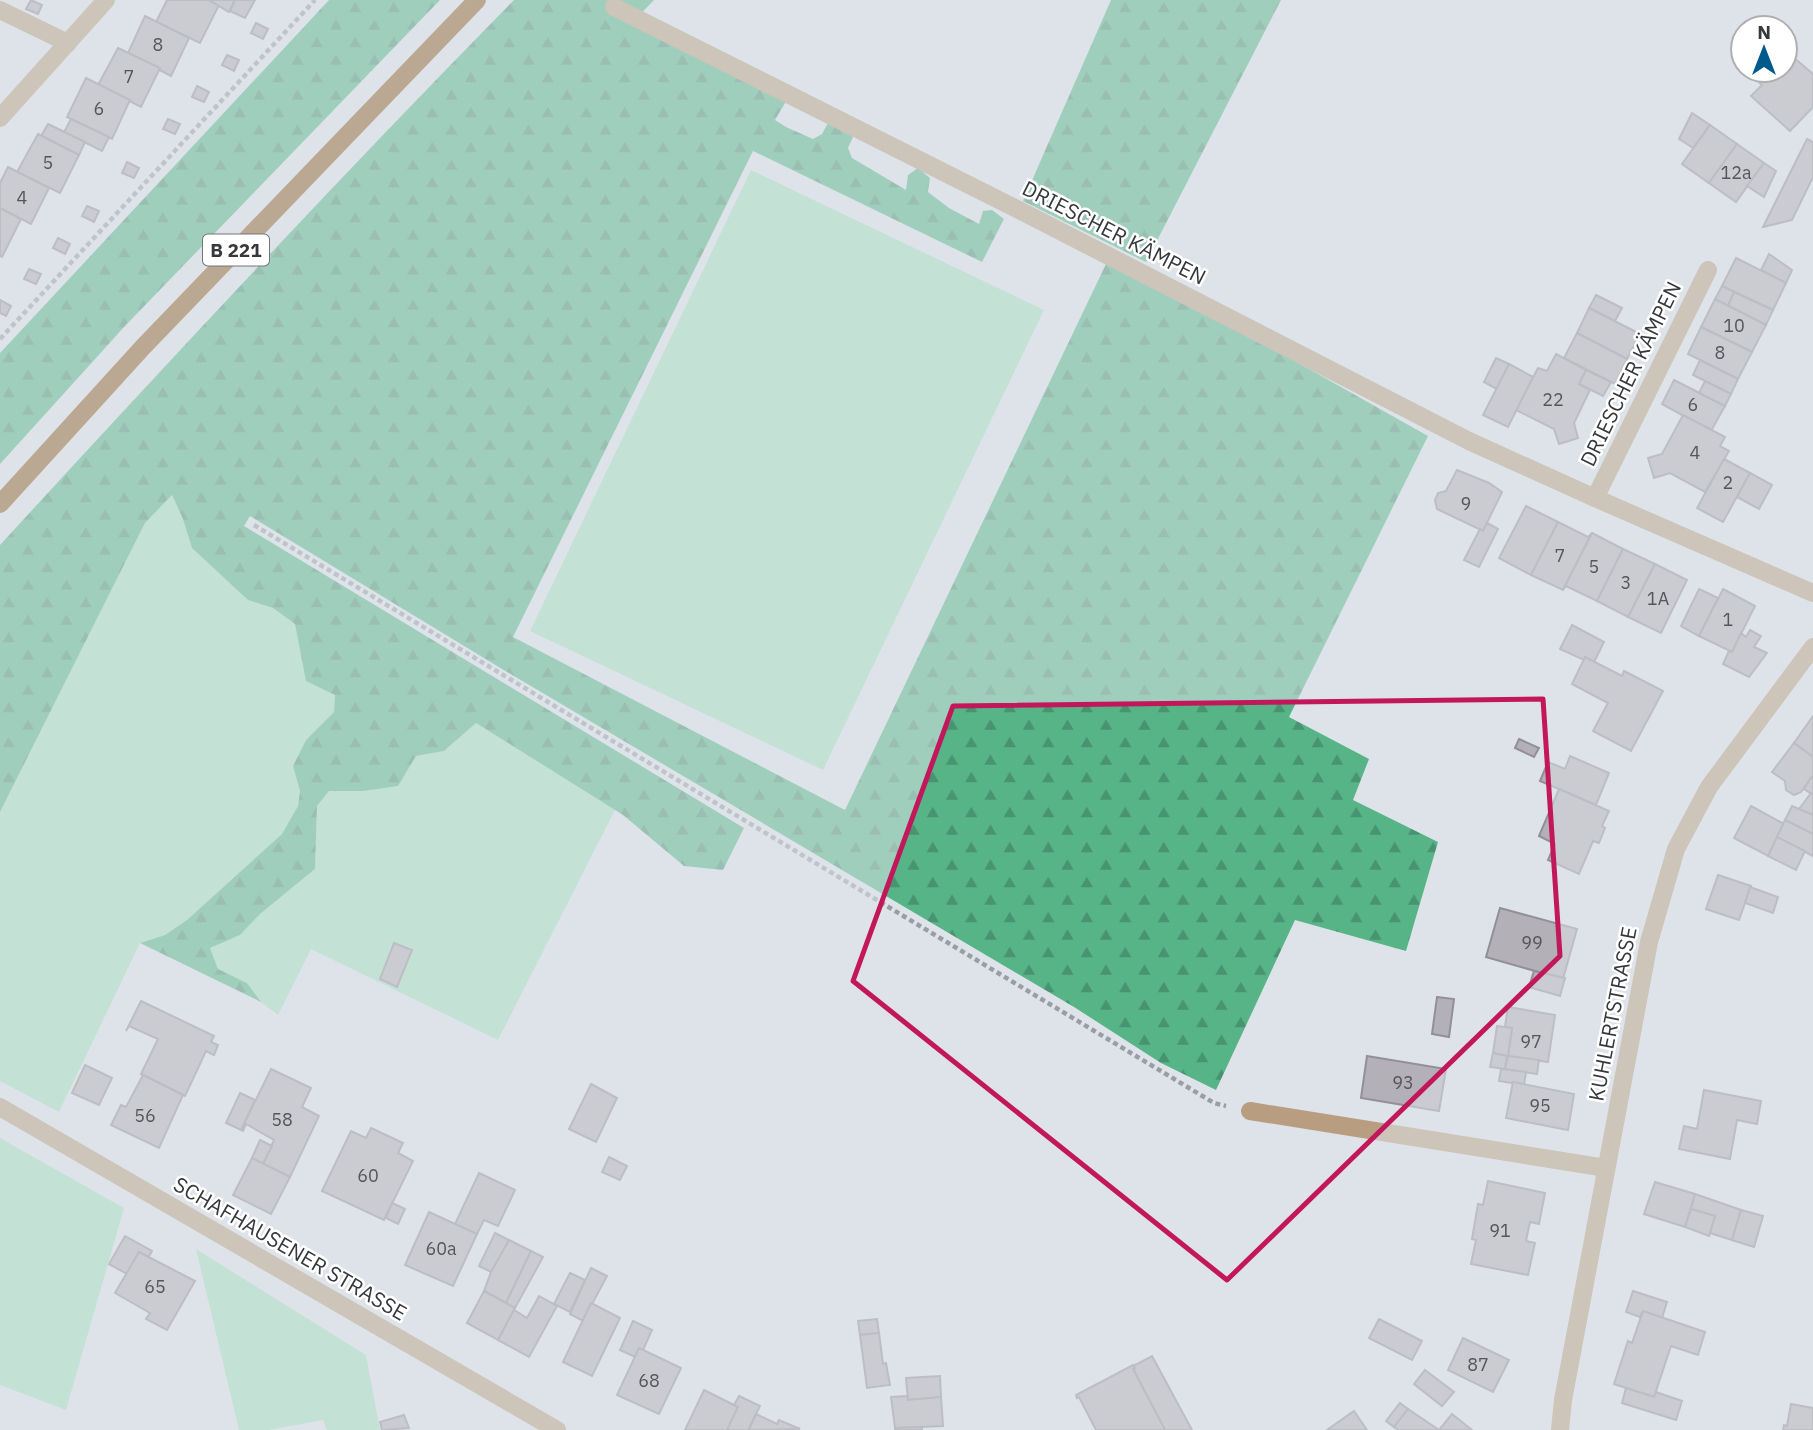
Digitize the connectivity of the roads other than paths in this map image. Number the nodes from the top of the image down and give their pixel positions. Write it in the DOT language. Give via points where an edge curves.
graph roads {
  1 [pos="106,0"];
  2 [pos="477,0"];
  3 [pos="614,8"];
  4 [pos="0,10"];
  5 [pos="68,43"];
  6 [pos="0,118"];
  7 [pos="1708,270"];
  8 [pos="1595,498"];
  9 [pos="0,504"];
  10 [pos="1813,593"];
  11 [pos="1813,648"];
  12 [pos="0,1107"];
  13 [pos="1250,1111"];
  14 [pos="1606,1168"];
  15 [pos="557,1430"];
  16 [pos="1560,1430"];
  1 -- 5 [label="street"];
  2 -- 9 [label="main road, B 221" via="143,347"];
  3 -- 8 [label="street, DRIESCHER KÄMPEN" via="1469,440"];
  4 -- 5 [label="street"];
  5 -- 6 [label="street"];
  7 -- 8 [label="street, DRIESCHER KÄMPEN"];
  8 -- 10 [label="street, DRIESCHER KÄMPEN"];
  11 -- 14 [label="street, KUHLERTSTRASSE" via="1709,786 1676,849 1649,942"];
  12 -- 15 [label="street, SCHAFHAUSENER STRASSE"];
  13 -- 14 [label="street"];
  14 -- 16 [label="street, KUHLERTSTRASSE"];
}
